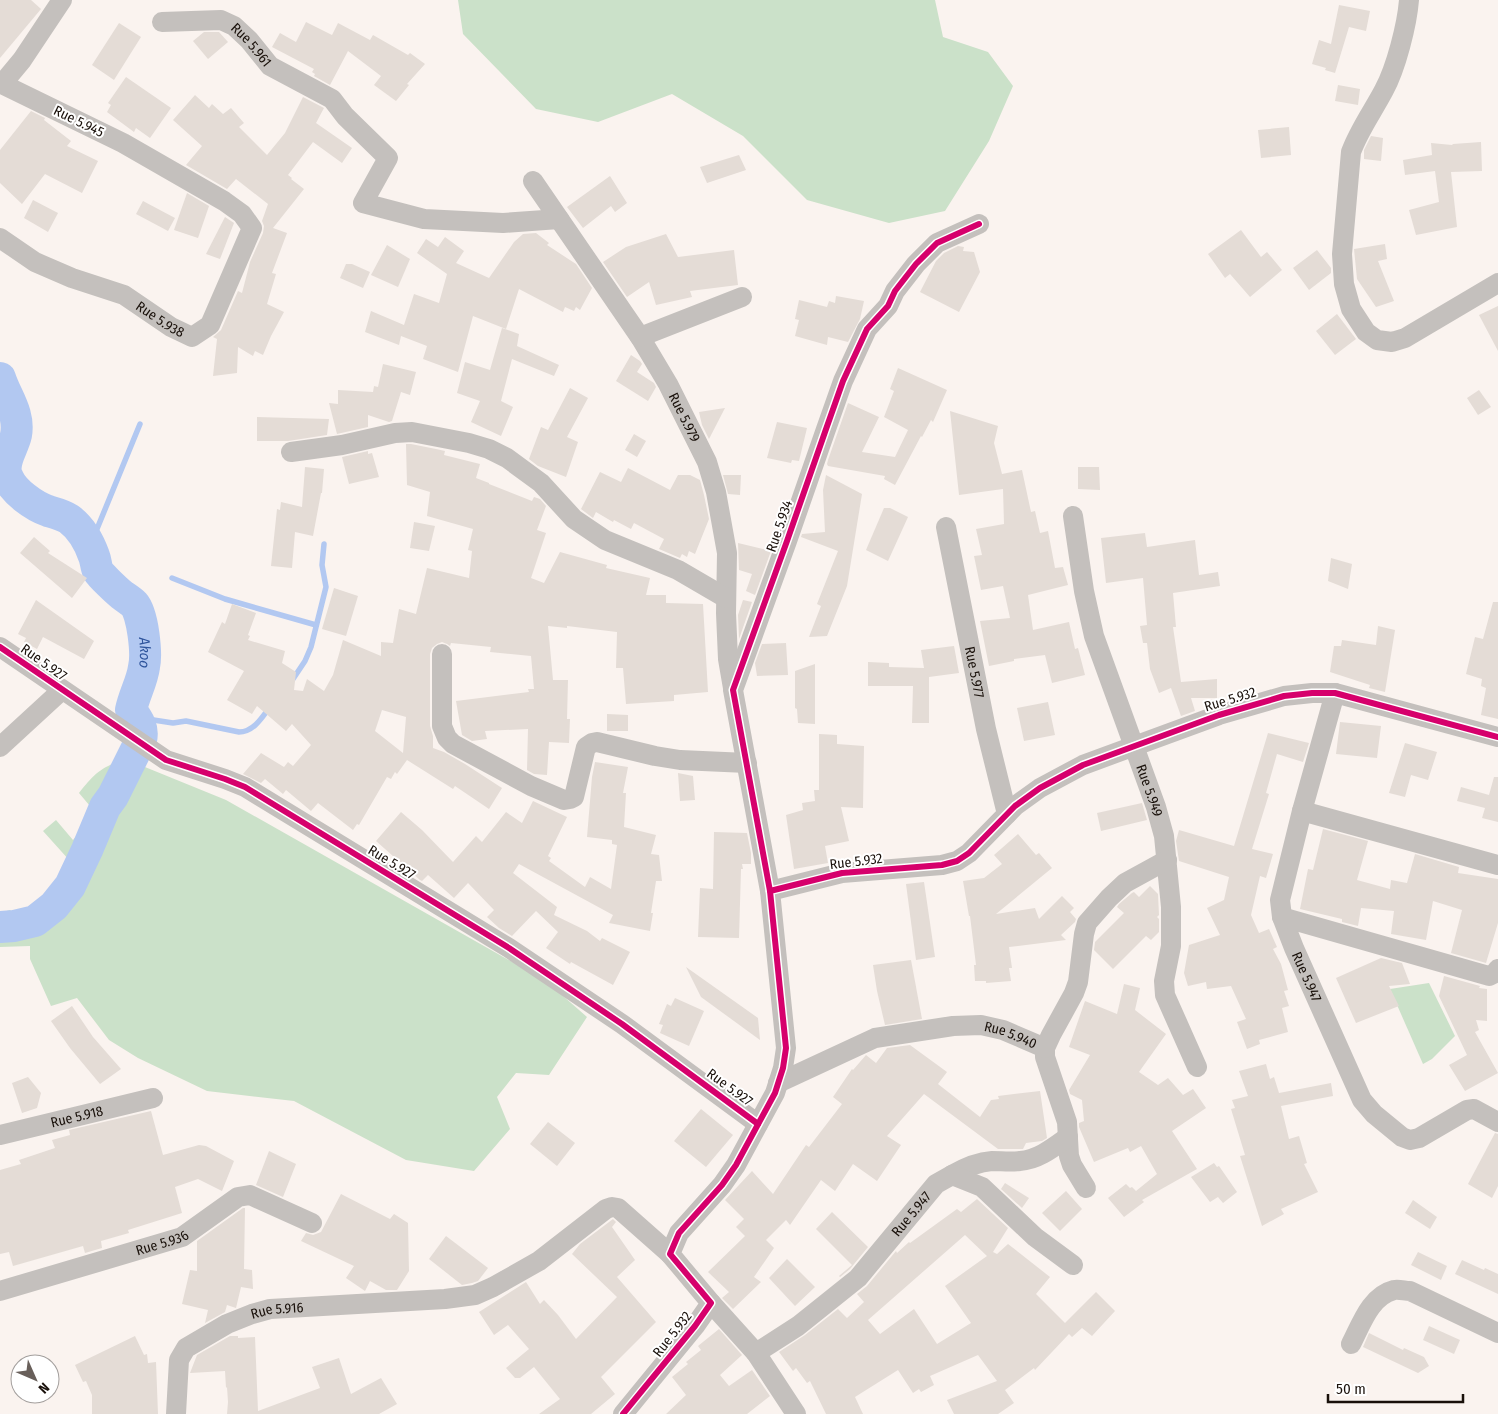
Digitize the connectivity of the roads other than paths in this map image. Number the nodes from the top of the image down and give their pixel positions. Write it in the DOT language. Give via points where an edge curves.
graph roads {
  1 [pos="62,0"];
  2 [pos="1409,0"];
  3 [pos="162,22"];
  4 [pos="1,85"];
  5 [pos="533,181"];
  6 [pos="242,214"];
  7 [pos="559,219"];
  8 [pos="979,224"];
  9 [pos="0,238"];
  10 [pos="1498,284"];
  11 [pos="742,297"];
  12 [pos="640,337"];
  13 [pos="291,452"];
  14 [pos="1073,516"];
  15 [pos="946,527"];
  16 [pos="726,598"];
  17 [pos="0,647"];
  18 [pos="442,654"];
  19 [pos="62,690"];
  20 [pos="733,690"];
  21 [pos="1335,693"];
  22 [pos="1498,737"];
  23 [pos="0,747"];
  24 [pos="1133,747"];
  25 [pos="747,763"];
  26 [pos="1302,812"];
  27 [pos="1007,814"];
  28 [pos="1166,860"];
  29 [pos="1498,865"];
  30 [pos="770,891"];
  31 [pos="1282,917"];
  32 [pos="1498,969"];
  33 [pos="1045,1048"];
  34 [pos="1197,1067"];
  35 [pos="778,1083"];
  36 [pos="153,1098"];
  37 [pos="1498,1122"];
  38 [pos="758,1124"];
  39 [pos="0,1135"];
  40 [pos="1068,1137"];
  41 [pos="952,1175"];
  42 [pos="1086,1188"];
  43 [pos="312,1222"];
  44 [pos="670,1254"];
  45 [pos="1073,1265"];
  46 [pos="0,1291"];
  47 [pos="711,1303"];
  48 [pos="1498,1333"];
  49 [pos="1351,1344"];
  50 [pos="756,1353"];
  51 [pos="176,1414"];
  52 [pos="623,1414"];
  53 [pos="796,1414"];
  1 -- 4 [label="street, Rue 5.945"];
  2 -- 10 [label="street" via="1397,55 1385,88 1352,152 1342,254 1350,309 1366,332 1377,340 1392,342 1405,338"];
  3 -- 7 [label="street, Rue 5.961" via="221,20 234,26 249,40 270,66 332,99 388,158 363,203 424,219 503,222"];
  4 -- 6 [label="street, Rue 5.945" via="123,143"];
  5 -- 7 [label="street, Rue 5.979"];
  6 -- 9 [label="street, Rue 5.938" via="252,228 210,325 192,337 124,295 35,262"];
  7 -- 12 [label="street, Rue 5.979"];
  8 -- 20 [label="street, Rue 5.934" via="937,242 916,264 888,306 867,329 825,432"];
  11 -- 12 [label="street"];
  12 -- 16 [label="street, Rue 5.979" via="707,462 727,553"];
  13 -- 16 [label="street" via="412,432 489,449 541,483 574,519 605,540 678,570"];
  14 -- 24 [label="street, Rue 5.949" via="1094,636"];
  15 -- 27 [label="street, Rue 5.977" via="986,729"];
  16 -- 20 [label="street, Rue 5.979" via="728,659"];
  17 -- 19 [label="street, Rue 5.927"];
  18 -- 25 [label="street" via="442,726 453,744 564,800 574,796 586,747 592,743 680,760"];
  19 -- 23 [label="street"];
  19 -- 38 [label="street, Rue 5.927" via="166,760 245,787 509,948 622,1024"];
  20 -- 25 [label="street"];
  21 -- 22 [label="street, Rue 5.932"];
  21 -- 24 [label="street, Rue 5.932" via="1284,696 1219,714"];
  21 -- 26 [label="street, Rue 5.947"];
  24 -- 27 [label="street, Rue 5.932" via="1082,765 1040,788"];
  24 -- 28 [label="street, Rue 5.949" via="1164,836"];
  25 -- 30 [label="street"];
  26 -- 29 [label="street"];
  26 -- 31 [label="street, Rue 5.947" via="1280,900"];
  27 -- 30 [label="street, Rue 5.932" via="957,861 842,873"];
  28 -- 33 [label="street, Rue 5.940" via="1125,883 1088,923 1074,994"];
  28 -- 34 [label="street, Rue 5.949" via="1171,946 1164,981 1165,995"];
  30 -- 35 [label="street" via="786,1048"];
  31 -- 32 [label="street" via="1489,976"];
  31 -- 37 [label="street, Rue 5.947" via="1362,1100 1374,1114 1410,1140 1467,1110 1474,1109"];
  33 -- 35 [label="street, Rue 5.940" via="1003,1030 981,1025 953,1026 875,1038"];
  33 -- 40 [label="street" via="1045,1057 1067,1122"];
  35 -- 38 [label="street"];
  36 -- 39 [label="street, Rue 5.918"];
  38 -- 44 [label="street" via="736,1165 679,1233"];
  40 -- 41 [label="street, Rue 5.947" via="1033,1158 990,1161"];
  40 -- 42 [label="street" via="1072,1166"];
  41 -- 45 [label="street" via="982,1188 1035,1237"];
  41 -- 50 [label="street, Rue 5.947" via="936,1184 858,1278 798,1326"];
  43 -- 46 [label="street, Rue 5.936" via="250,1195 238,1197 182,1237"];
  44 -- 47 [label="street"];
  44 -- 51 [label="street, Rue 5.916" via="618,1208 612,1207 540,1261 475,1294 445,1300 270,1308 227,1324 186,1348 178,1360"];
  47 -- 50 [label="street"];
  47 -- 52 [label="street, Rue 5.932"];
  48 -- 49 [label="street" via="1410,1291 1396,1290 1382,1294 1370,1307"];
  50 -- 53 [label="street"];
}
